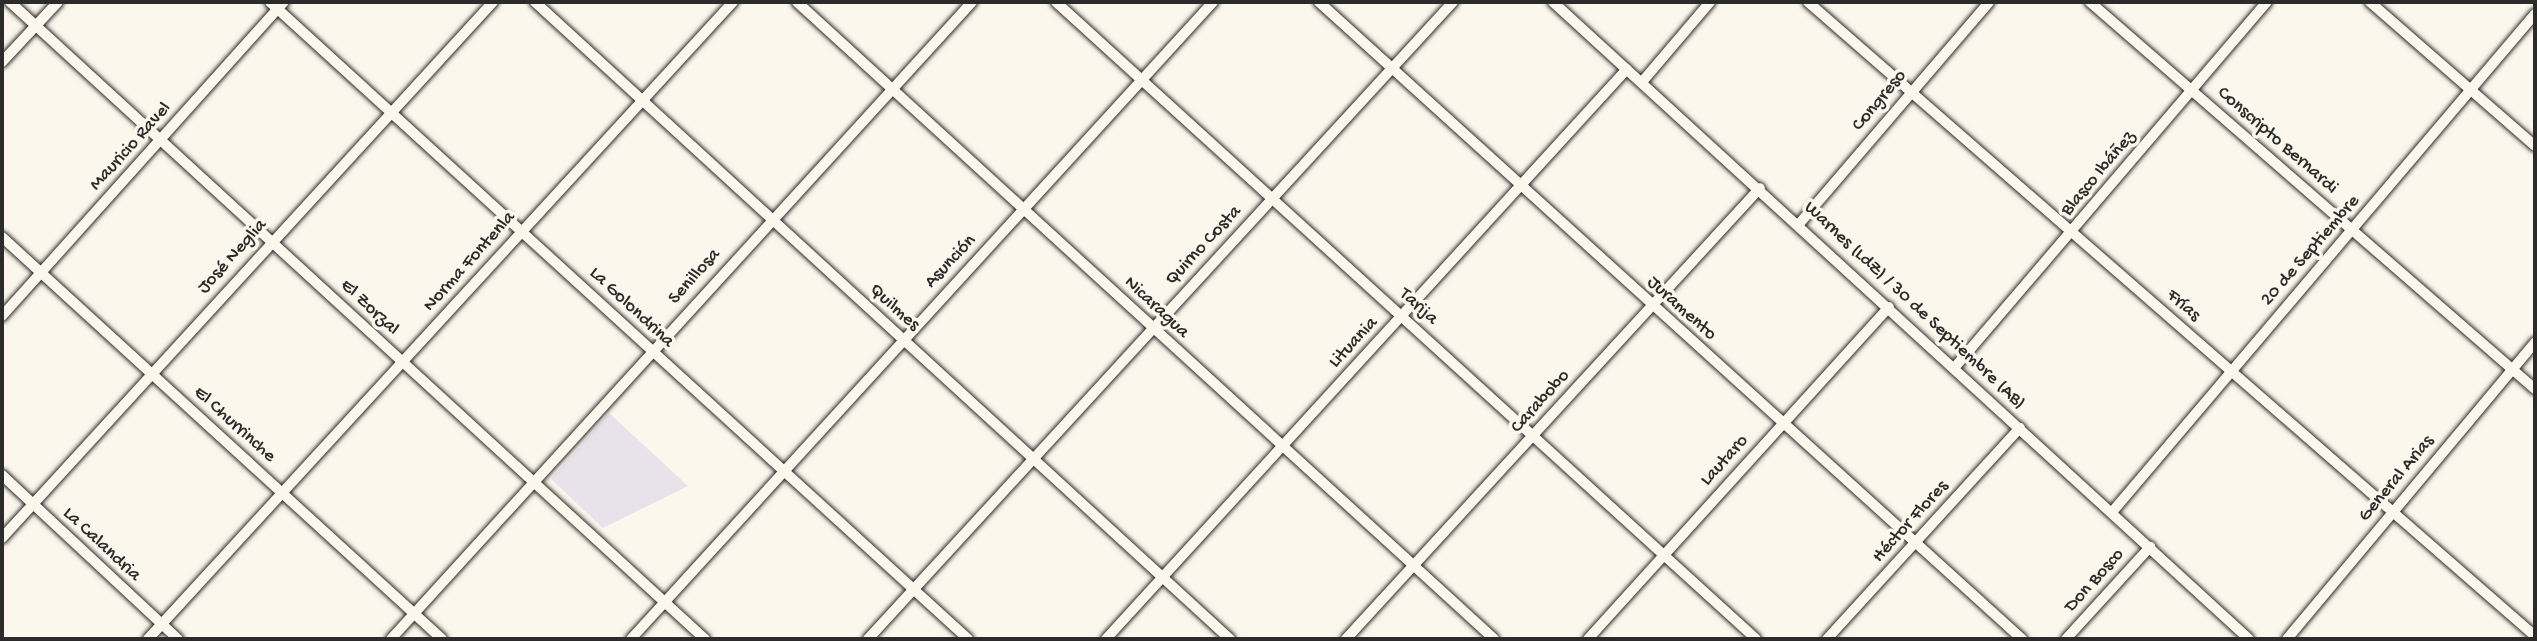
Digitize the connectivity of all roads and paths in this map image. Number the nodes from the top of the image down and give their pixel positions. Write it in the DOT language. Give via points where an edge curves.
graph roads {
  1 [pos="10,2"];
  2 [pos="58,2"];
  3 [pos="493,2"];
  4 [pos="535,2"];
  5 [pos="733,2"];
  6 [pos="797,2"];
  7 [pos="972,2"];
  8 [pos="1056,2"];
  9 [pos="1213,2"];
  10 [pos="1319,2"];
  11 [pos="1453,2"];
  12 [pos="1553,2"];
  13 [pos="1710,2"];
  14 [pos="1808,2"];
  15 [pos="1989,2"];
  16 [pos="2090,2"];
  17 [pos="2267,2"];
  18 [pos="2370,2"];
  19 [pos="277,4"];
  20 [pos="2535,14"];
  21 [pos="36,25"];
  22 [pos="2,62"];
  23 [pos="1392,67"];
  24 [pos="1627,69"];
  25 [pos="1141,79"];
  26 [pos="1642,82"];
  27 [pos="891,89"];
  28 [pos="2471,90"];
  29 [pos="2192,91"];
  30 [pos="1911,92"];
  31 [pos="642,99"];
  32 [pos="391,111"];
  33 [pos="160,141"];
  34 [pos="2535,146"];
  35 [pos="1520,187"];
  36 [pos="1760,188"];
  37 [pos="1272,199"];
  38 [pos="1024,209"];
  39 [pos="771,219"];
  40 [pos="1799,224"];
  41 [pos="2353,230"];
  42 [pos="522,231"];
  43 [pos="2072,232"];
  44 [pos="2,237"];
  45 [pos="271,242"];
  46 [pos="40,273"];
  47 [pos="1652,307"];
  48 [pos="1889,307"];
  49 [pos="2,316"];
  50 [pos="1402,316"];
  51 [pos="1151,327"];
  52 [pos="903,340"];
  53 [pos="2535,342"];
  54 [pos="652,352"];
  55 [pos="402,362"];
  56 [pos="1955,367"];
  57 [pos="2512,369"];
  58 [pos="2231,370"];
  59 [pos="152,374"];
  60 [pos="2535,389"];
  61 [pos="1783,424"];
  62 [pos="2020,428"];
  63 [pos="1534,436"];
  64 [pos="1282,446"];
  65 [pos="1032,458"];
  66 [pos="784,471"];
  67 [pos="2,475"];
  68 [pos="533,482"];
  69 [pos="282,493"];
  70 [pos="32,505"];
  71 [pos="2393,510"];
  72 [pos="2113,511"];
  73 [pos="2,538"];
  74 [pos="1915,544"];
  75 [pos="2150,547"];
  76 [pos="1664,555"];
  77 [pos="1414,567"];
  78 [pos="1162,578"];
  79 [pos="914,589"];
  80 [pos="665,602"];
  81 [pos="414,614"];
  82 [pos="162,625"];
  83 [pos="2535,636"];
  84 [pos="148,639"];
  85 [pos="178,639"];
  86 [pos="391,639"];
  87 [pos="442,639"];
  88 [pos="631,639"];
  89 [pos="705,639"];
  90 [pos="868,639"];
  91 [pos="968,639"];
  92 [pos="1105,639"];
  93 [pos="1230,639"];
  94 [pos="1346,639"];
  95 [pos="1494,639"];
  96 [pos="1588,639"];
  97 [pos="1756,639"];
  98 [pos="1827,639"];
  99 [pos="2022,639"];
  100 [pos="2066,639"];
  101 [pos="2249,639"];
  102 [pos="2287,639"];
  1 -- 21 [label="street, El Zorzal"];
  2 -- 21 [label="street"];
  3 -- 32 [label="street, José Neglia"];
  4 -- 31 [label="street, Quilmes"];
  5 -- 31 [label="street, Norma Fontenla"];
  6 -- 27 [label="street, Nicaragua"];
  7 -- 27 [label="street, Senillosa"];
  8 -- 25 [label="street, Tarija"];
  9 -- 25 [label="street, Asunción"];
  10 -- 23 [label="street, Juramento"];
  11 -- 23 [label="street, Quirno Costa"];
  12 -- 24 [label="street, Warnes (LdZ) / 30 de Septiembre (AB)"];
  13 -- 26 [label="street"];
  14 -- 30 [label="street, Frías"];
  15 -- 30 [label="street, Congreso"];
  16 -- 29 [label="street, Conscripto Bernardi"];
  17 -- 29 [label="street, Blasco Ibáñez"];
  18 -- 28 [label="street"];
  19 -- 32 [label="street, La Golondrina"];
  19 -- 33 [label="street, Mauricio Ravel"];
  20 -- 28 [label="street, 20 de Septiembre"];
  21 -- 22 [label="street"];
  21 -- 33 [label="street, El Zorzal"];
  23 -- 35 [label="street, Juramento"];
  23 -- 37 [label="street, Quirno Costa"];
  24 -- 26 [label="street, Warnes (LdZ) / 30 de Septiembre (AB)"];
  24 -- 35 [label="street, Lituania"];
  25 -- 37 [label="street, Tarija"];
  25 -- 38 [label="street, Asunción"];
  26 -- 36 [label="street, Warnes (LdZ) / 30 de Septiembre (AB)"];
  27 -- 38 [label="street, Nicaragua"];
  27 -- 39 [label="street, Senillosa"];
  28 -- 34 [label="street"];
  28 -- 41 [label="street, 20 de Septiembre"];
  29 -- 41 [label="street, Conscripto Bernardi"];
  29 -- 43 [label="street, Blasco Ibáñez"];
  30 -- 40 [label="street, Congreso"];
  30 -- 43 [label="street, Frías"];
  31 -- 39 [label="street, Quilmes"];
  31 -- 42 [label="street, Norma Fontenla"];
  32 -- 42 [label="street, La Golondrina"];
  32 -- 45 [label="street, José Neglia"];
  33 -- 45 [label="street, El Zorzal"];
  33 -- 46 [label="street, Mauricio Ravel"];
  35 -- 47 [label="street, Juramento"];
  35 -- 50 [label="street, Lituania"];
  36 -- 40 [label="street, Warnes (LdZ) / 30 de Septiembre (AB)"];
  36 -- 47 [label="street, Carabobo"];
  37 -- 50 [label="street, Tarija"];
  37 -- 51 [label="street, Quirno Costa"];
  38 -- 51 [label="street, Nicaragua"];
  38 -- 52 [label="street, Asunción"];
  39 -- 52 [label="street, Quilmes"];
  39 -- 54 [label="street, Senillosa"];
  40 -- 48 [label="street, Warnes (LdZ) / 30 de Septiembre (AB)"];
  41 -- 57 [label="street, Conscripto Bernardi"];
  41 -- 58 [label="street, 20 de Septiembre"];
  42 -- 54 [label="street, La Golondrina"];
  42 -- 55 [label="street, Norma Fontenla"];
  43 -- 56 [label="street, Blasco Ibáñez"];
  43 -- 58 [label="street, Frías"];
  44 -- 46 [label="street, El Churrinche"];
  45 -- 55 [label="street, El Zorzal"];
  45 -- 59 [label="street, José Neglia"];
  46 -- 49 [label="street, Mauricio Ravel"];
  46 -- 59 [label="street, El Churrinche"];
  47 -- 61 [label="street, Juramento"];
  47 -- 63 [label="street, Carabobo"];
  48 -- 56 [label="street, Warnes (LdZ) / 30 de Septiembre (AB)"];
  48 -- 61 [label="street, Lautaro"];
  50 -- 63 [label="street, Tarija"];
  50 -- 64 [label="street, Lituania"];
  51 -- 64 [label="street, Nicaragua"];
  51 -- 65 [label="street, Quirno Costa"];
  52 -- 65 [label="street, Quilmes"];
  52 -- 66 [label="street, Asunción"];
  53 -- 57 [label="street, General Arias"];
  54 -- 66 [label="street, La Golondrina"];
  54 -- 68 [label="street, Senillosa"];
  55 -- 68 [label="street, El Zorzal"];
  55 -- 69 [label="street, Norma Fontenla"];
  56 -- 62 [label="street, Warnes (LdZ) / 30 de Septiembre (AB)"];
  57 -- 60 [label="street, Conscripto Bernardi"];
  57 -- 71 [label="street, General Arias"];
  58 -- 71 [label="street, Frías"];
  58 -- 72 [label="street, 20 de Septiembre"];
  59 -- 69 [label="street, El Churrinche"];
  59 -- 70 [label="street, José Neglia"];
  61 -- 74 [label="street, Juramento"];
  61 -- 76 [label="street, Lautaro"];
  62 -- 72 [label="street, Warnes (LdZ) / 30 de Septiembre (AB)"];
  62 -- 74 [label="street, Héctor Flores"];
  63 -- 76 [label="street, Tarija"];
  63 -- 77 [label="street, Carabobo"];
  64 -- 77 [label="street, Nicaragua"];
  64 -- 78 [label="street, Lituania"];
  65 -- 78 [label="street, Quilmes"];
  65 -- 79 [label="street, Quirno Costa"];
  66 -- 79 [label="street, La Golondrina"];
  66 -- 80 [label="street, Asunción"];
  67 -- 70 [label="street, La Calandria"];
  68 -- 80 [label="street, El Zorzal"];
  68 -- 81 [label="street, Senillosa"];
  69 -- 81 [label="street, El Churrinche"];
  69 -- 82 [label="street, Norma Fontenla"];
  70 -- 73 [label="street, José Neglia"];
  70 -- 82 [label="street, La Calandria"];
  71 -- 83 [label="street, Frías"];
  71 -- 102 [label="street, General Arias"];
  72 -- 75 [label="street, Warnes (LdZ) / 30 de Septiembre (AB)"];
  74 -- 98 [label="street, Héctor Flores"];
  74 -- 99 [label="street, Juramento"];
  75 -- 100 [label="street, Don Bosco"];
  75 -- 101 [label="street, Warnes (LdZ) / 30 de Septiembre (AB)"];
  76 -- 96 [label="street, Lautaro"];
  76 -- 97 [label="street, Tarija"];
  77 -- 94 [label="street, Carabobo"];
  77 -- 95 [label="street, Nicaragua"];
  78 -- 92 [label="street, Lituania"];
  78 -- 93 [label="street, Quilmes"];
  79 -- 90 [label="street, Quirno Costa"];
  79 -- 91 [label="street, La Golondrina"];
  80 -- 88 [label="street, Asunción"];
  80 -- 89 [label="street, El Zorzal"];
  81 -- 86 [label="street, Senillosa"];
  81 -- 87 [label="street, El Churrinche"];
  82 -- 84 [label="street, Norma Fontenla"];
  82 -- 85 [label="street, La Calandria"];
}
